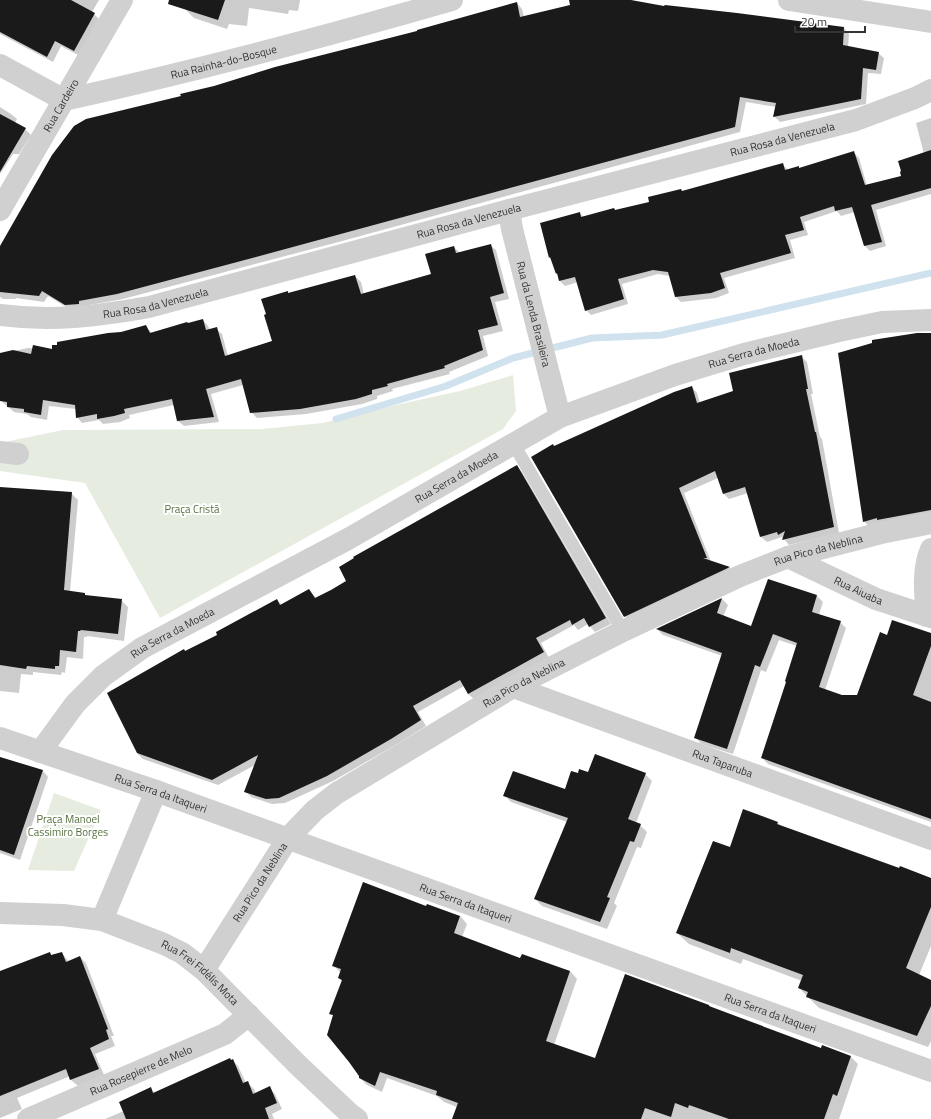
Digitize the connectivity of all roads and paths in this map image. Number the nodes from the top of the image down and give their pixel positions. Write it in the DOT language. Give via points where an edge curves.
graph roads {
  1 [pos="122,0"];
  2 [pos="452,0"];
  3 [pos="789,0"];
  4 [pos="931,22"];
  5 [pos="0,65"];
  6 [pos="931,90"];
  7 [pos="64,100"];
  8 [pos="0,210"];
  9 [pos="510,220"];
  10 [pos="0,315"];
  11 [pos="931,320"];
  12 [pos="558,408"];
  13 [pos="513,443"];
  14 [pos="931,523"];
  15 [pos="931,549"];
  16 [pos="788,557"];
  17 [pos="929,616"];
  18 [pos="623,631"];
  19 [pos="513,687"];
  20 [pos="0,738"];
  21 [pos="40,752"];
  22 [pos="156,791"];
  23 [pos="288,838"];
  24 [pos="931,840"];
  25 [pos="0,913"];
  26 [pos="102,920"];
  27 [pos="204,970"];
  28 [pos="249,1015"];
  29 [pos="931,1072"];
  30 [pos="28,1119"];
  31 [pos="357,1119"];
  1 -- 7 [label="street, Rua Cardeiro"];
  2 -- 7 [label="street, Rua Rainha-do-Bosque" via="327,36"];
  3 -- 4 [label="street"];
  5 -- 7 [label="street"];
  6 -- 9 [label="street, Rua Rosa da Venezuela" via="856,120"];
  7 -- 8 [label="street, Rua Cardeiro"];
  9 -- 10 [label="street, Rua Rosa da Venezuela" via="149,307 60,319"];
  9 -- 12 [label="street, Rua da Lenda Brasileira"];
  11 -- 12 [label="street, Rua Serra da Moeda" via="882,322 839,331 744,354"];
  12 -- 13 [label="street, Rua Serra da Moeda"];
  13 -- 18 [label="lane"];
  13 -- 21 [label="street, Rua Serra da Moeda" via="348,539 142,648 103,676 75,704"];
  14 -- 16 [label="street, Rua Pico da Neblina"];
  15 -- 17 [label="street" via="925,591"];
  16 -- 17 [label="street, Rua Aiuaba" via="876,599"];
  16 -- 18 [label="street, Rua Pico da Neblina" via="740,576"];
  18 -- 19 [label="street, Rua Pico da Neblina"];
  19 -- 23 [label="street, Rua Pico da Neblina" via="338,793 314,810"];
  19 -- 24 [label="street, Rua Taparuba"];
  20 -- 21 [label="street, Rua Serra da Itaqueri"];
  21 -- 22 [label="street, Rua Serra da Itaqueri"];
  22 -- 23 [label="street, Rua Serra da Itaqueri"];
  22 -- 26 [label="street"];
  23 -- 27 [label="street, Rua Pico da Neblina"];
  23 -- 29 [label="street, Rua Serra da Itaqueri"];
  25 -- 26 [label="street, Rua Frei Fidélis Mota" via="63,915"];
  26 -- 27 [label="street, Rua Frei Fidélis Mota" via="164,944 182,953"];
  27 -- 28 [label="street, Rua Frei Fidélis Mota"];
  28 -- 30 [label="street, Rua Rosepierre de Melo" via="225,1034"];
  28 -- 31 [label="street, Rua Frei Fidélis Mota" via="298,1065"];
}
